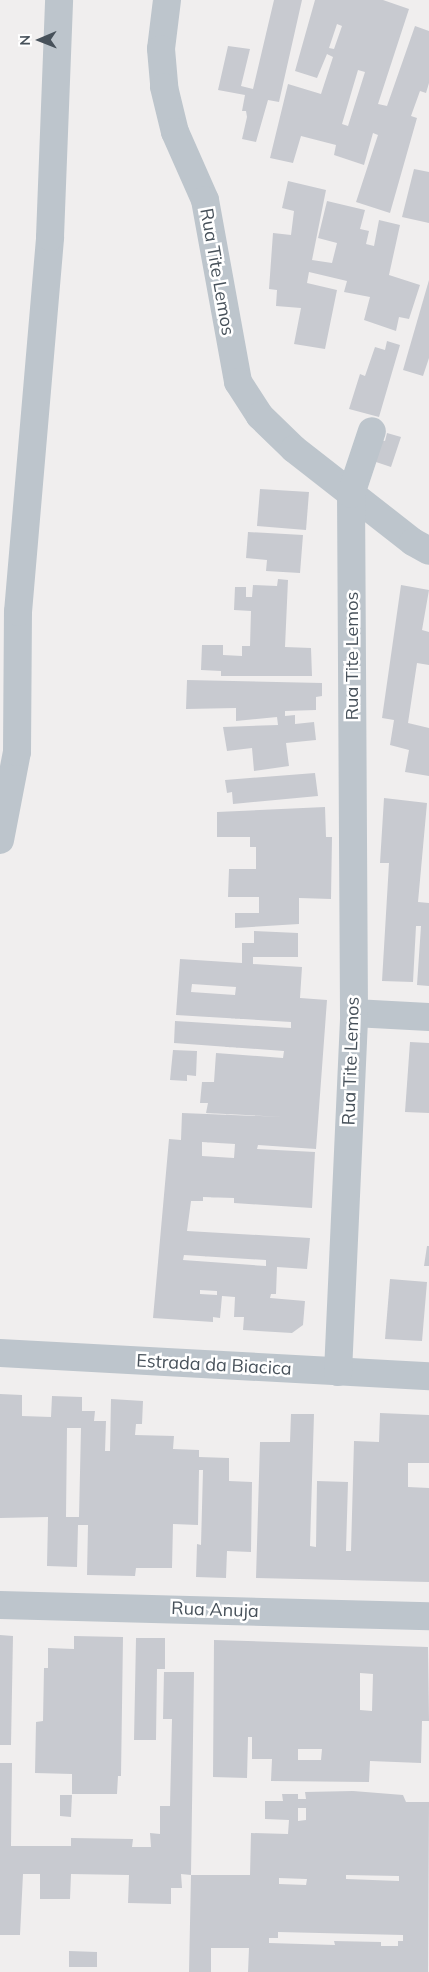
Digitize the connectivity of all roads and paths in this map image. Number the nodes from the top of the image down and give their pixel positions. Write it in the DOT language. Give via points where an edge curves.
graph roads {
  1 [pos="59,0"];
  2 [pos="167,0"];
  3 [pos="372,431"];
  4 [pos="351,494"];
  5 [pos="429,551"];
  6 [pos="0,840"];
  7 [pos="354,1013"];
  8 [pos="429,1017"];
  9 [pos="0,1353"];
  10 [pos="338,1372"];
  11 [pos="429,1376"];
  12 [pos="0,1605"];
  13 [pos="429,1616"];
  1 -- 6 [label="street" via="50,236 18,612 17,752"];
  2 -- 4 [label="street, Rua Tite Lemos" via="161,50 164,87 176,132 205,200 238,382 260,416 294,449"];
  3 -- 4 [label="street"];
  4 -- 5 [label="street"];
  4 -- 7 [label="street, Rua Tite Lemos"];
  7 -- 8 [label="street"];
  7 -- 10 [label="street, Rua Tite Lemos"];
  9 -- 10 [label="street, Estrada da Biacica"];
  10 -- 11 [label="street, Estrada da Biacica"];
  12 -- 13 [label="street, Rua Anuja"];
}
